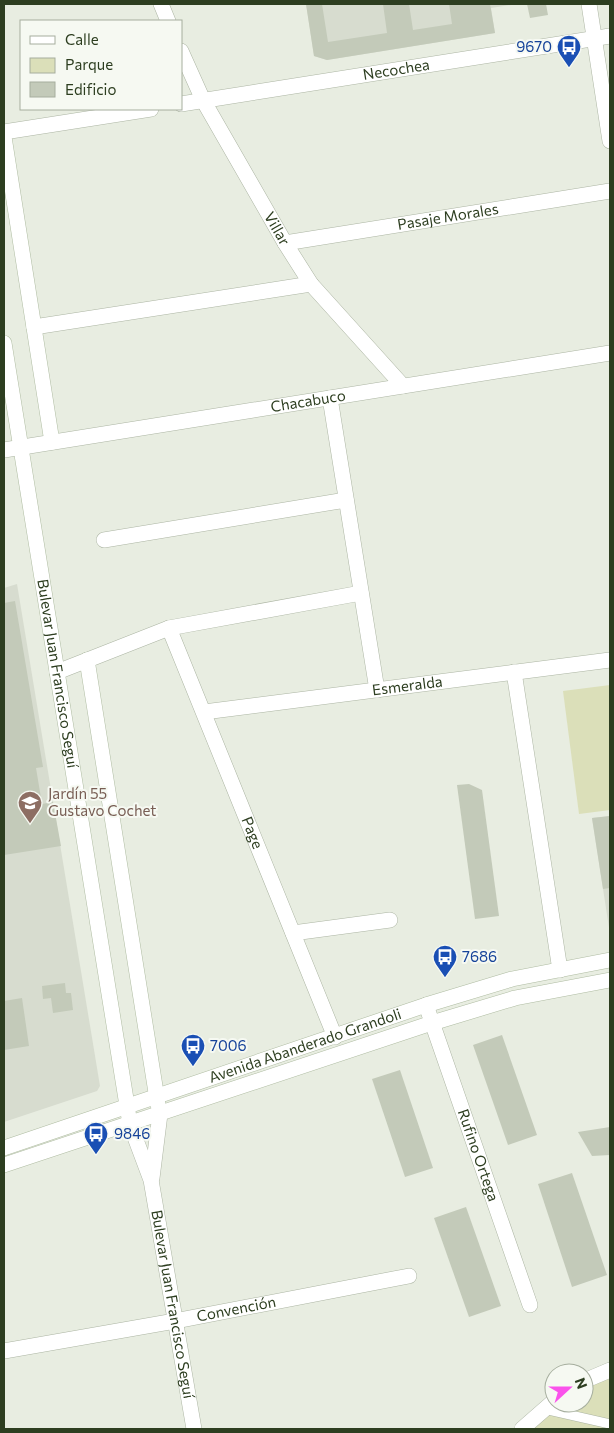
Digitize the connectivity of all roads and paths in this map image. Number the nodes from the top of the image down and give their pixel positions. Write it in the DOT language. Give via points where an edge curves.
graph roads {
  1 [pos="161,4"];
  2 [pos="589,4"];
  3 [pos="168,20"];
  4 [pos="610,36"];
  5 [pos="595,39"];
  6 [pos="182,53"];
  7 [pos="203,100"];
  8 [pos="182,104"];
  9 [pos="144,110"];
  10 [pos="4,132"];
  11 [pos="4,137"];
  12 [pos="610,141"];
  13 [pos="610,191"];
  14 [pos="285,243"];
  15 [pos="311,284"];
  16 [pos="34,327"];
  17 [pos="4,343"];
  18 [pos="610,352"];
  19 [pos="403,386"];
  20 [pos="330,398"];
  21 [pos="52,442"];
  22 [pos="20,447"];
  23 [pos="4,450"];
  24 [pos="346,500"];
  25 [pos="104,540"];
  26 [pos="361,593"];
  27 [pos="169,628"];
  28 [pos="87,660"];
  29 [pos="610,660"];
  30 [pos="57,672"];
  31 [pos="514,672"];
  32 [pos="377,690"];
  33 [pos="204,712"];
  34 [pos="390,920"];
  35 [pos="293,933"];
  36 [pos="610,960"];
  37 [pos="560,970"];
  38 [pos="610,980"];
  39 [pos="426,1005"];
  40 [pos="432,1023"];
  41 [pos="335,1037"];
  42 [pos="156,1097"];
  43 [pos="127,1106"];
  44 [pos="160,1114"];
  45 [pos="130,1124"];
  46 [pos="4,1148"];
  47 [pos="4,1165"];
  48 [pos="152,1180"];
  49 [pos="409,1276"];
  50 [pos="530,1304"];
  51 [pos="175,1321"];
  52 [pos="4,1351"];
  53 [pos="610,1370"];
  54 [pos="594,1377"];
  55 [pos="544,1409"];
  56 [pos="575,1413"];
  57 [pos="610,1424"];
  58 [pos="194,1429"];
  59 [pos="522,1429"];
  1 -- 3 [label="street"];
  2 -- 5 [label="street"];
  4 -- 5 [label="street, Necochea"];
  5 -- 7 [label="street, Necochea"];
  5 -- 12 [label="street"];
  6 -- 7 [label="street, Villar"];
  7 -- 8 [label="street, Necochea"];
  7 -- 14 [label="street, Villar"];
  9 -- 10 [label="street"];
  11 -- 16 [label="street"];
  13 -- 14 [label="street, Pasaje Morales"];
  14 -- 15 [label="street, Villar"];
  15 -- 16 [label="street"];
  15 -- 19 [label="street, Villar"];
  16 -- 21 [label="street"];
  17 -- 22 [label="street, Bulevar Juan Francisco Seguí"];
  18 -- 19 [label="street, Chacabuco"];
  19 -- 20 [label="street, Chacabuco"];
  20 -- 21 [label="street, Chacabuco"];
  20 -- 24 [label="street"];
  21 -- 22 [label="street, Chacabuco"];
  22 -- 23 [label="street, Chacabuco"];
  22 -- 30 [label="street, Bulevar Juan Francisco Seguí"];
  24 -- 25 [label="street"];
  24 -- 26 [label="street"];
  26 -- 27 [label="street"];
  26 -- 32 [label="street"];
  27 -- 28 [label="street"];
  27 -- 33 [label="street, Page"];
  28 -- 30 [label="street"];
  28 -- 42 [label="street, Bulevar Juan Francisco Seguí"];
  29 -- 31 [label="street, Esmeralda"];
  30 -- 43 [label="street, Bulevar Juan Francisco Seguí"];
  31 -- 32 [label="street, Esmeralda"];
  31 -- 37 [label="street"];
  32 -- 33 [label="street, Esmeralda"];
  33 -- 35 [label="street, Page"];
  34 -- 35 [label="street"];
  35 -- 41 [label="street, Page"];
  36 -- 37 [label="street, Avenida Abanderado Grandoli"];
  37 -- 39 [label="street, Avenida Abanderado Grandoli" via="512,979"];
  38 -- 40 [label="street, Avenida Abanderado Grandoli" via="515,998"];
  39 -- 40 [label="street, Rufino Ortega"];
  39 -- 41 [label="street, Avenida Abanderado Grandoli"];
  40 -- 44 [label="street, Avenida Abanderado Grandoli"];
  40 -- 50 [label="street, Rufino Ortega"];
  41 -- 42 [label="street, Avenida Abanderado Grandoli"];
  42 -- 43 [label="street, Avenida Abanderado Grandoli"];
  42 -- 44 [label="street, Bulevar Juan Francisco Seguí"];
  43 -- 45 [label="street, Bulevar Juan Francisco Seguí"];
  43 -- 46 [label="street, Avenida Abanderado Grandoli"];
  44 -- 45 [label="street, Avenida Abanderado Grandoli"];
  44 -- 48 [label="street, Bulevar Juan Francisco Seguí"];
  45 -- 47 [label="street, Avenida Abanderado Grandoli"];
  45 -- 48 [label="street, Bulevar Juan Francisco Seguí"];
  48 -- 51 [label="street, Bulevar Juan Francisco Seguí"];
  49 -- 51 [label="street, Convención"];
  51 -- 52 [label="street, Convención"];
  51 -- 58 [label="street, Bulevar Juan Francisco Seguí"];
  53 -- 54 [label="street"];
  55 -- 59 [label="street"];
  56 -- 57 [label="lane"];
}
